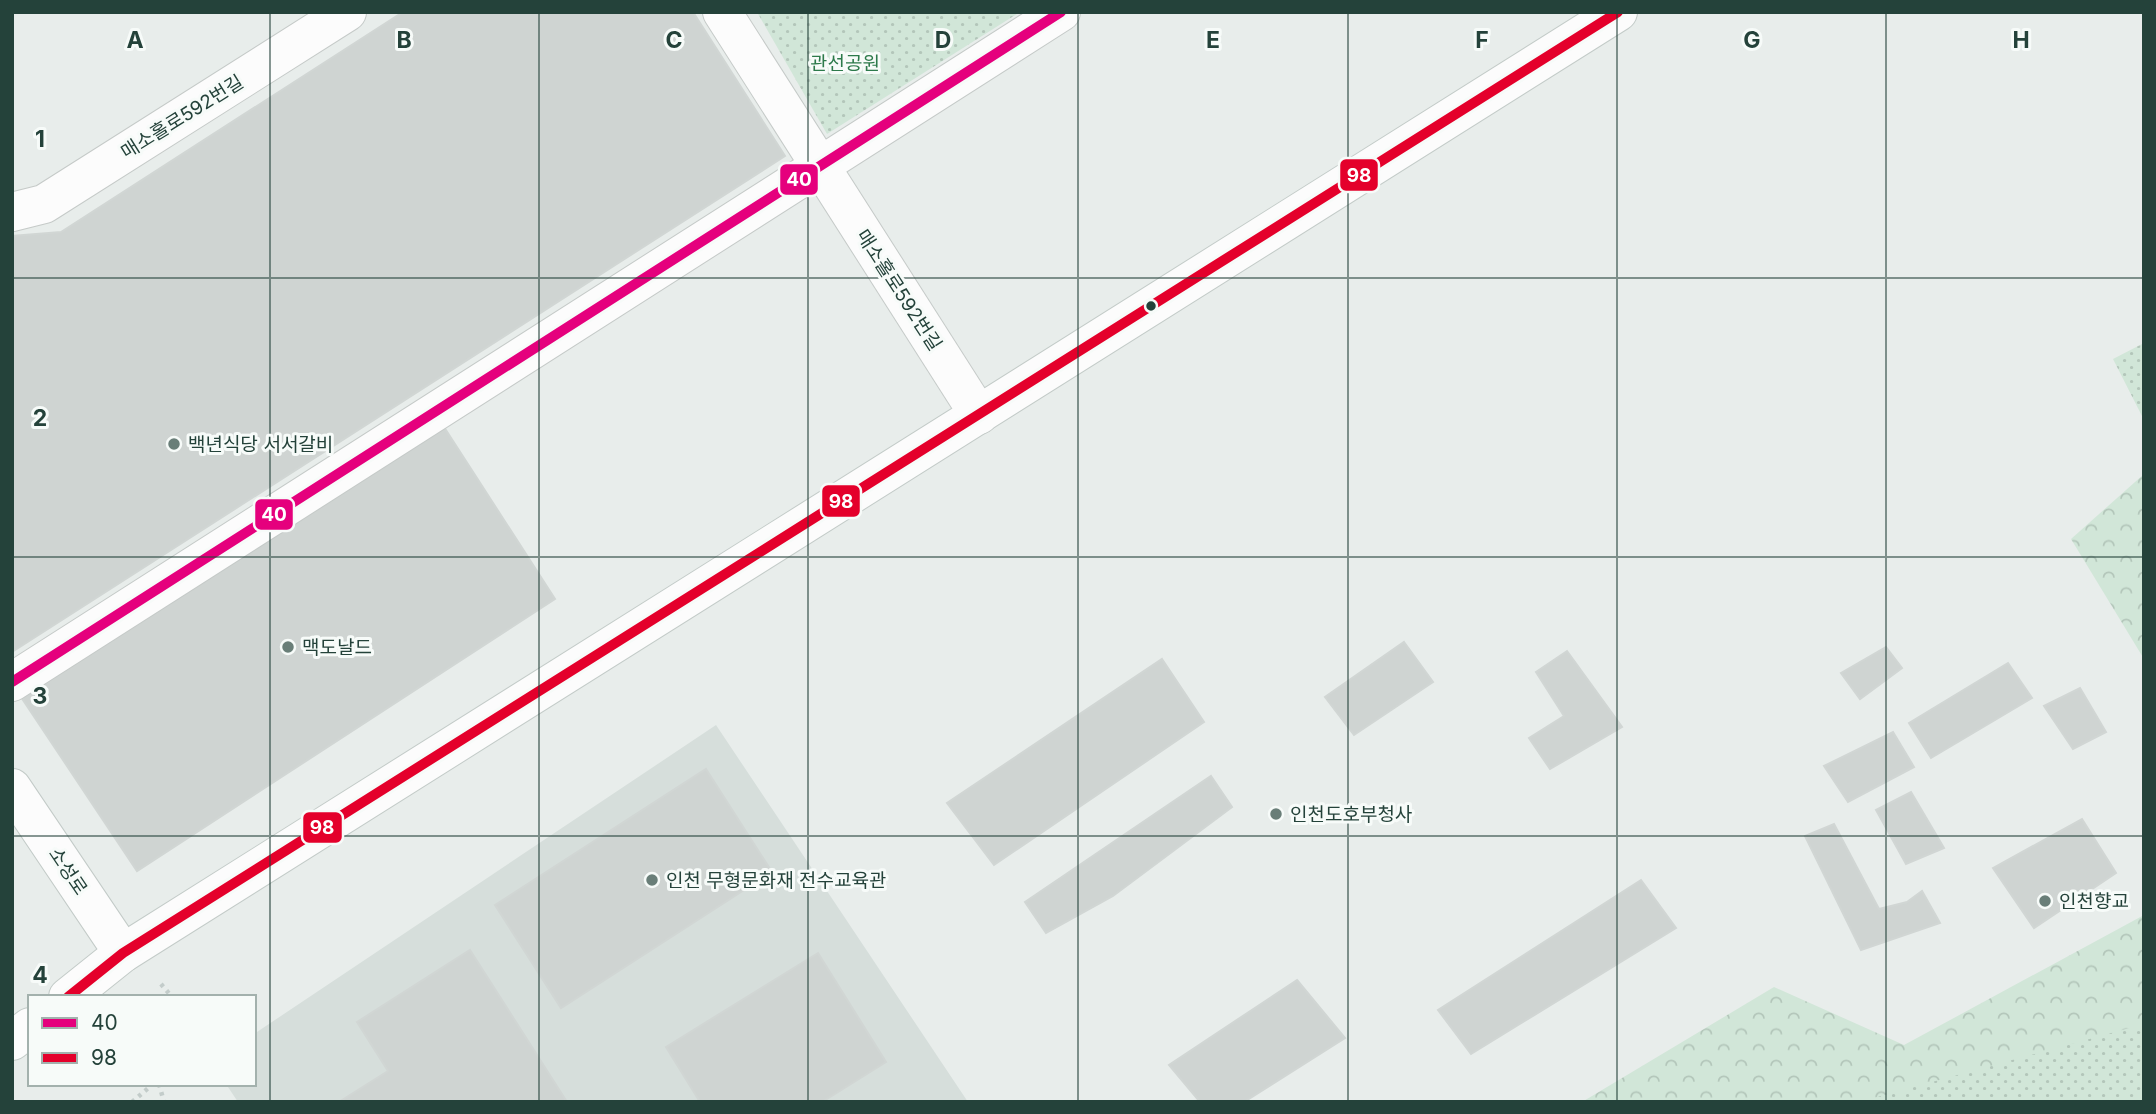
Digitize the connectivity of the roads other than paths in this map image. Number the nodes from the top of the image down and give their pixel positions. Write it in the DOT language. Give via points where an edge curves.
graph roads {
  1 [pos="347,12"];
  2 [pos="722,12"];
  3 [pos="1061,12"];
  4 [pos="1618,12"];
  5 [pos="820,166"];
  6 [pos="12,212"];
  7 [pos="979,415"];
  8 [pos="12,682"];
  9 [pos="12,788"];
  10 [pos="123,953"];
  11 [pos="70,995"];
  12 [pos="28,1029"];
  13 [pos="12,1041"];
  1 -- 6 [label="street, 매소홀로592번길" via="44,204"];
  2 -- 5 [label="street, 매소홀로592번길"];
  3 -- 5 [label="street"];
  4 -- 7 [label="street"];
  5 -- 7 [label="street, 매소홀로592번길"];
  5 -- 8 [label="street"];
  7 -- 10 [label="street"];
  9 -- 10 [label="street, 소성로"];
  10 -- 11 [label="street"];
  12 -- 13 [label="street"];
}
